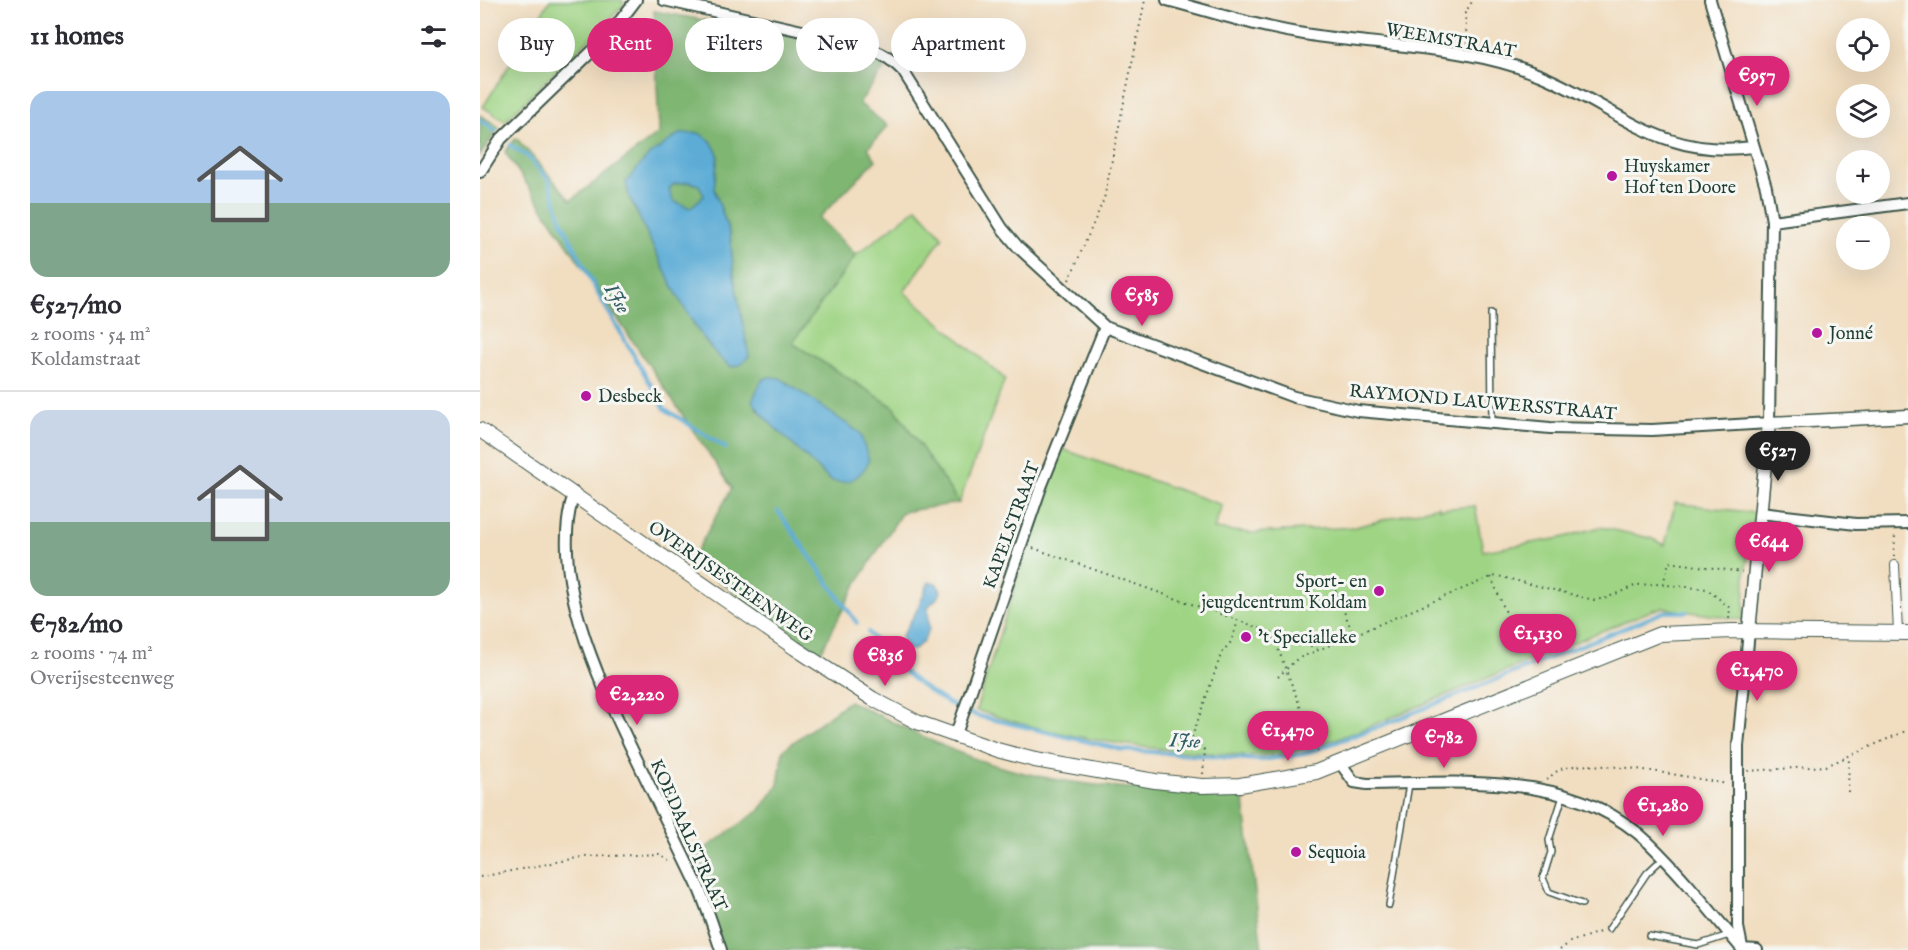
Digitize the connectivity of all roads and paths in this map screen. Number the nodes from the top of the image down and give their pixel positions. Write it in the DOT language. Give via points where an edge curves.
graph roads {
  1 [pos="636,0"];
  2 [pos="664,0"];
  3 [pos="1145,0"];
  4 [pos="1167,0"];
  5 [pos="1473,0"];
  6 [pos="1710,0"];
  7 [pos="1468,56"];
  8 [pos="1753,147"];
  9 [pos="480,172"];
  10 [pos="1908,203"];
  11 [pos="1772,221"];
  12 [pos="1064,291"];
  13 [pos="1491,313"];
  14 [pos="1105,327"];
  15 [pos="1908,416"];
  16 [pos="1492,423"];
  17 [pos="1769,423"];
  18 [pos="480,430"];
  19 [pos="574,493"];
  20 [pos="1760,513"];
  21 [pos="1889,521"];
  22 [pos="1908,523"];
  23 [pos="1021,544"];
  24 [pos="1895,565"];
  25 [pos="1754,573"];
  26 [pos="1491,577"];
  27 [pos="1331,579"];
  28 [pos="1663,584"];
  29 [pos="1730,608"];
  30 [pos="1740,610"];
  31 [pos="1238,621"];
  32 [pos="1729,622"];
  33 [pos="1749,631"];
  34 [pos="1272,633"];
  35 [pos="1903,633"];
  36 [pos="1353,634"];
  37 [pos="1319,649"];
  38 [pos="1522,651"];
  39 [pos="1286,668"];
  40 [pos="1278,677"];
  41 [pos="1908,730"];
  42 [pos="956,737"];
  43 [pos="1319,753"];
  44 [pos="1850,756"];
  45 [pos="1204,764"];
  46 [pos="1341,764"];
  47 [pos="1739,772"];
  48 [pos="1409,784"];
  49 [pos="1739,785"];
  50 [pos="1539,788"];
  51 [pos="1848,792"];
  52 [pos="1563,796"];
  53 [pos="1663,858"];
  54 [pos="675,863"];
  55 [pos="480,877"];
  56 [pos="1582,904"];
  57 [pos="1389,905"];
  58 [pos="1609,929"];
  59 [pos="1730,934"];
  60 [pos="1649,936"];
  61 [pos="1742,949"];
  62 [pos="721,950"];
  63 [pos="1560,950"];
  64 [pos="1757,950"];
  1 -- 9 [label="street" via="610,34 501,139"];
  2 -- 12 [label="street, RAYMOND LAUWERSSTRAAT" via="855,43 893,61 1002,228"];
  3 -- 12 [label="path" via="1104,200"];
  4 -- 7 [label="street, WEEMSTRAAT" via="1303,34"];
  5 -- 7 [label="path" via="1465,13"];
  6 -- 8 [label="street"];
  7 -- 8 [label="street, WEEMSTRAAT" via="1539,75 1660,138 1709,149"];
  8 -- 11 [label="street"];
  10 -- 11 [label="street"];
  11 -- 17 [label="street"];
  12 -- 14 [label="street, RAYMOND LAUWERSSTRAAT"];
  13 -- 16 [label="lane"];
  14 -- 16 [label="street, RAYMOND LAUWERSSTRAAT" via="1294,397 1358,411"];
  14 -- 23 [label="street, KAPELSTRAAT"];
  15 -- 17 [label="street"];
  16 -- 17 [label="street, RAYMOND LAUWERSSTRAAT" via="1608,430"];
  17 -- 20 [label="street"];
  18 -- 19 [label="main road, OVERIJSESTEENWEG"];
  19 -- 42 [label="main road, OVERIJSESTEENWEG" via="873,699"];
  19 -- 62 [label="street, KOEDAALSTRAAT" via="567,517 569,569 579,621 596,674 697,885"];
  20 -- 21 [label="street" via="1856,524"];
  20 -- 25 [label="street"];
  21 -- 22 [label="street"];
  21 -- 24 [label="path"];
  23 -- 31 [label="path"];
  23 -- 42 [label="street, KAPELSTRAAT"];
  24 -- 35 [label="street"];
  25 -- 28 [label="path" via="1669,562"];
  25 -- 33 [label="street"];
  26 -- 28 [label="path" via="1594,600 1637,585"];
  26 -- 36 [label="path"];
  26 -- 38 [label="path"];
  27 -- 36 [label="path"];
  28 -- 29 [label="path" via="1711,590"];
  29 -- 30 [label="path"];
  29 -- 32 [label="path"];
  31 -- 34 [label="path"];
  31 -- 45 [label="path" via="1231,642 1222,652 1192,737 1205,750"];
  33 -- 35 [label="main road, OVERIJSESTEENWEG"];
  33 -- 46 [label="main road, OVERIJSESTEENWEG" via="1660,634"];
  33 -- 47 [label="street"];
  34 -- 37 [label="path"];
  34 -- 39 [label="path"];
  36 -- 37 [label="path"];
  37 -- 39 [label="path"];
  39 -- 40 [label="path"];
  39 -- 43 [label="path"];
  41 -- 44 [label="path"];
  42 -- 46 [label="main road, OVERIJSESTEENWEG" via="1035,760 1202,786 1265,782"];
  44 -- 47 [label="path" via="1816,768"];
  44 -- 51 [label="path"];
  46 -- 48 [label="street" via="1354,782"];
  47 -- 49 [label="street"];
  48 -- 50 [label="street" via="1499,783"];
  48 -- 57 [label="lane"];
  49 -- 50 [label="path" via="1628,768 1573,765 1560,769"];
  49 -- 61 [label="street" via="1738,927"];
  50 -- 52 [label="street"];
  52 -- 53 [label="street" via="1600,809 1624,823"];
  52 -- 56 [label="lane" via="1549,840 1551,852 1543,878 1549,892"];
  53 -- 58 [label="lane" via="1647,873"];
  53 -- 59 [label="street"];
  54 -- 55 [label="path" via="659,854 583,857"];
  58 -- 63 [label="path" via="1570,942"];
  59 -- 60 [label="lane" via="1698,945"];
  59 -- 61 [label="street"];
  61 -- 64 [label="street"];
}
